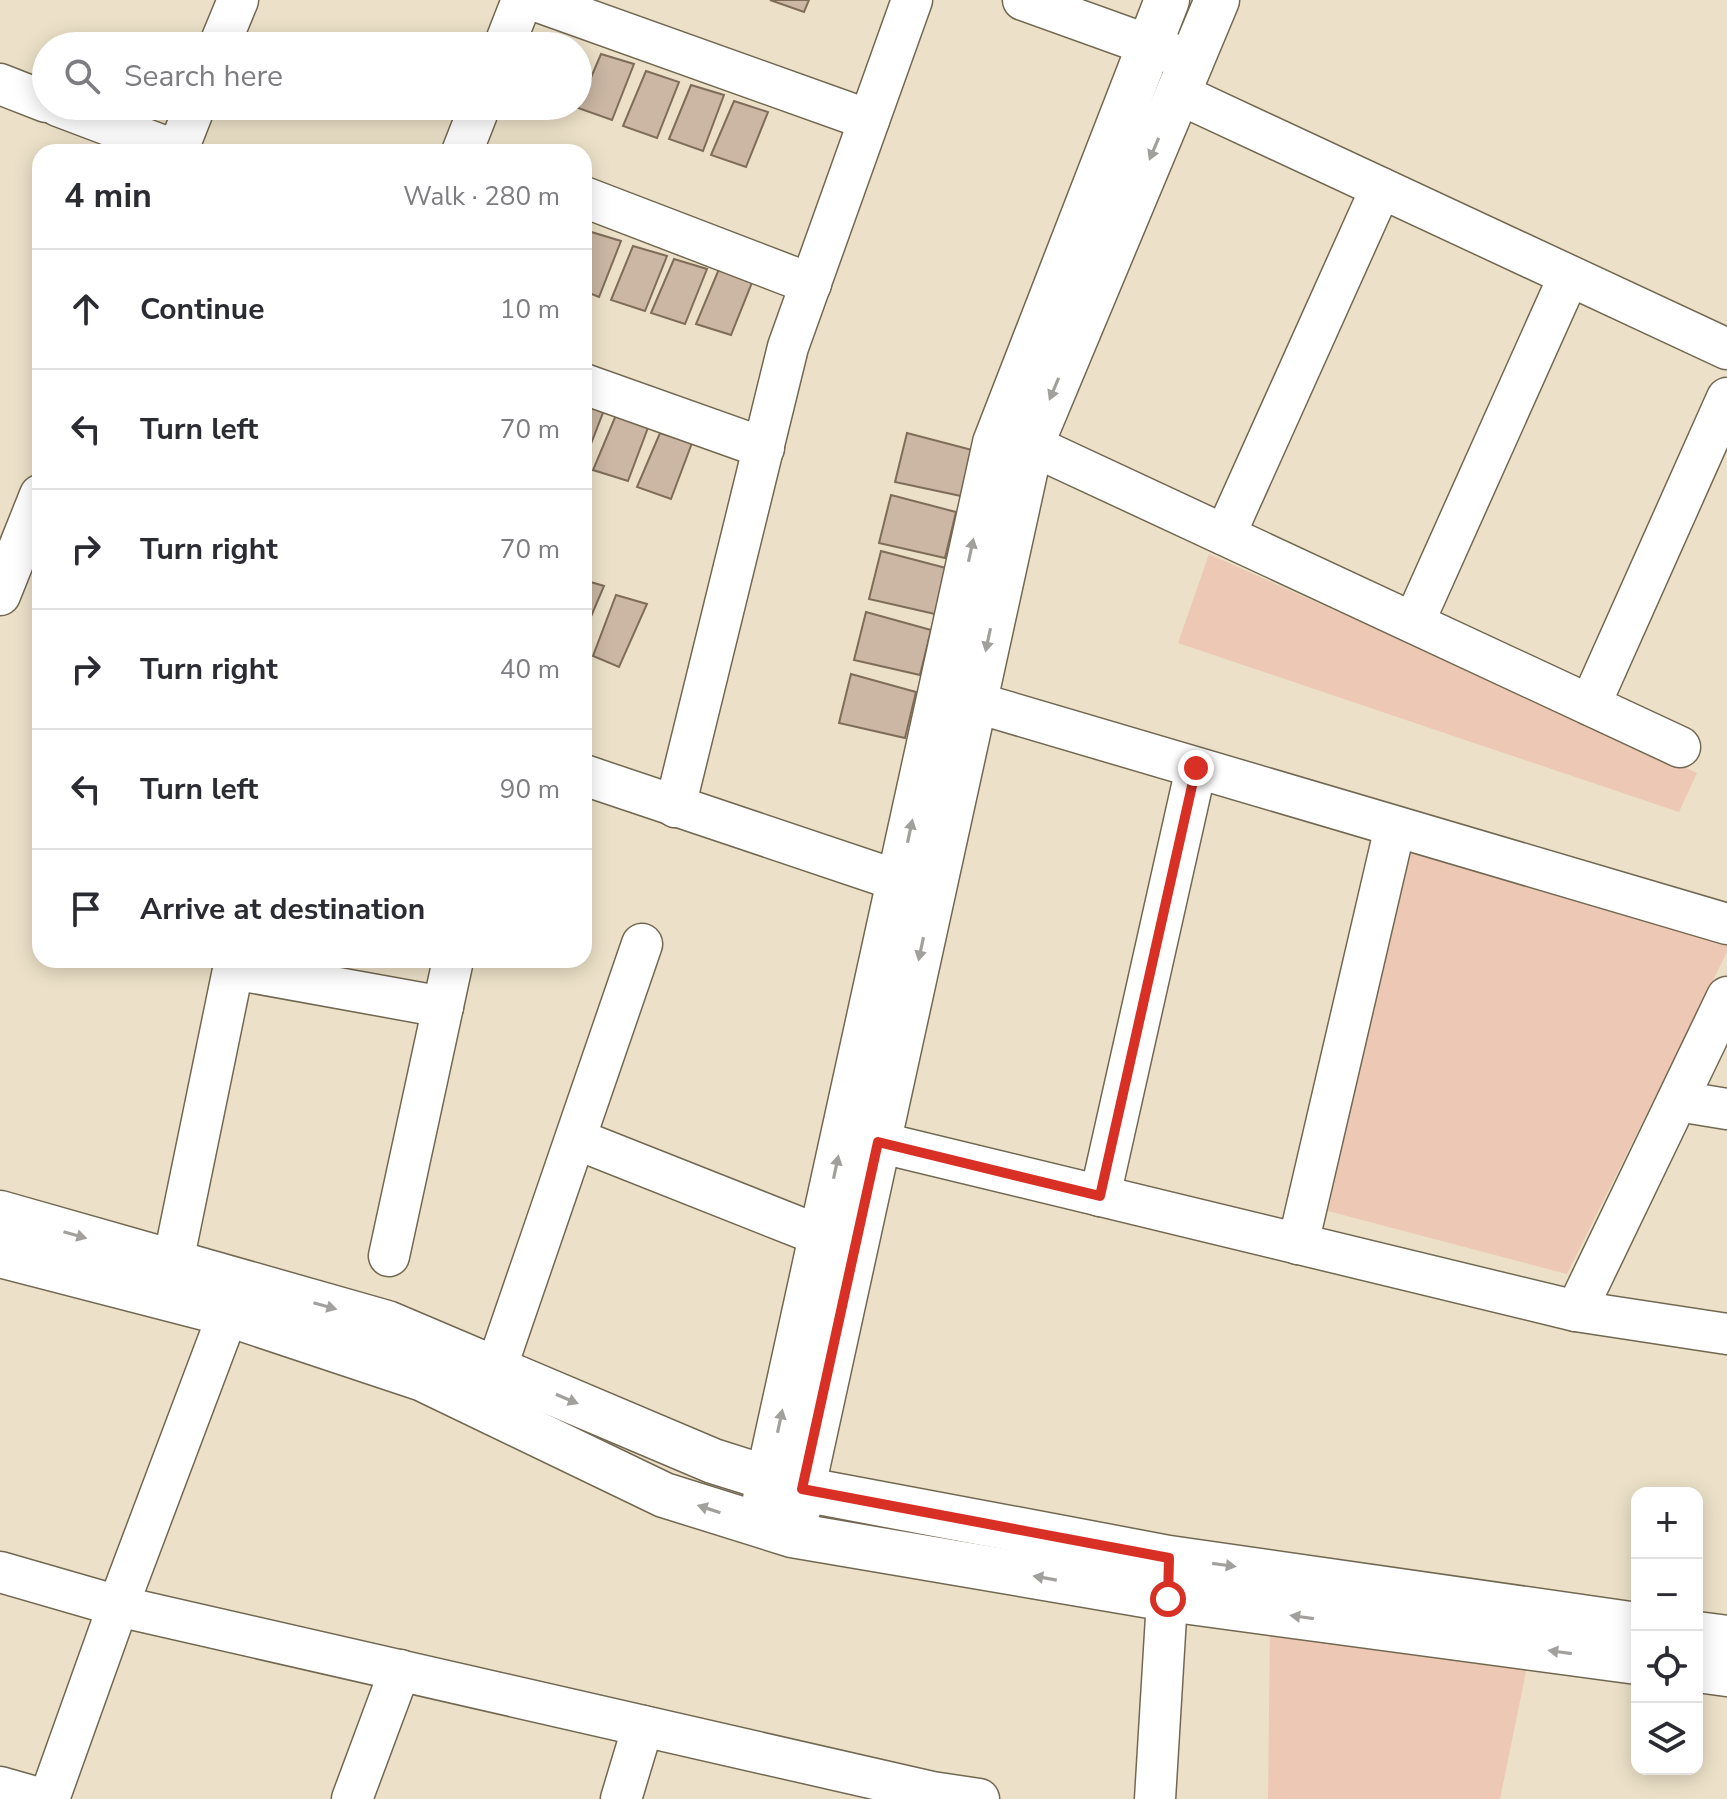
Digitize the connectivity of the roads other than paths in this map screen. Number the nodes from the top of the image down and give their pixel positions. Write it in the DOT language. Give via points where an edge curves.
graph roads {
  1 [pos="238,0"];
  2 [pos="522,0"];
  3 [pos="533,0"];
  4 [pos="912,0"];
  5 [pos="1023,0"];
  6 [pos="1167,0"];
  7 [pos="1217,0"];
  8 [pos="1078,9"];
  9 [pos="225,32"];
  10 [pos="509,32"];
  11 [pos="1149,44"];
  12 [pos="1184,77"];
  13 [pos="0,84"];
  14 [pos="32,97"];
  15 [pos="95,120"];
  16 [pos="189,120"];
  17 [pos="475,120"];
  18 [pos="869,120"];
  19 [pos="158,144"];
  20 [pos="180,144"];
  21 [pos="466,144"];
  22 [pos="1381,188"];
  23 [pos="592,200"];
  24 [pos="1569,276"];
  25 [pos="811,284"];
  26 [pos="1727,349"];
  27 [pos="592,387"];
  28 [pos="1727,398"];
  29 [pos="1031,445"];
  30 [pos="764,448"];
  31 [pos="32,518"];
  32 [pos="1225,535"];
  33 [pos="18,558"];
  34 [pos="0,595"];
  35 [pos="1414,622"];
  36 [pos="974,702"];
  37 [pos="1590,705"];
  38 [pos="1680,747"];
  39 [pos="1196,768"];
  40 [pos="592,778"];
  41 [pos="675,807"];
  42 [pos="1395,827"];
  43 [pos="916,887"];
  44 [pos="1727,924"];
  45 [pos="642,944"];
  46 [pos="233,968"];
  47 [pos="249,968"];
  48 [pos="451,968"];
  49 [pos="1727,997"];
  50 [pos="443,1007"];
  51 [pos="1678,1101"];
  52 [pos="1727,1109"];
  53 [pos="576,1139"];
  54 [pos="878,1142"];
  55 [pos="1100,1196"];
  56 [pos="0,1213"];
  57 [pos="821,1236"];
  58 [pos="1298,1244"];
  59 [pos="0,1255"];
  60 [pos="389,1256"];
  61 [pos="173,1262"];
  62 [pos="1576,1311"];
  63 [pos="228,1314"];
  64 [pos="1727,1334"];
  65 [pos="496,1369"];
  66 [pos="785,1484"];
  67 [pos="777,1530"];
  68 [pos="0,1572"];
  69 [pos="1169,1578"];
  70 [pos="118,1606"];
  71 [pos="1631,1624"];
  72 [pos="1703,1635"];
  73 [pos="1727,1638"];
  74 [pos="1631,1661"];
  75 [pos="400,1670"];
  76 [pos="1703,1671"];
  77 [pos="1727,1674"];
  78 [pos="643,1726"];
  79 [pos="0,1787"];
  80 [pos="42,1799"];
  81 [pos="49,1799"];
  82 [pos="352,1799"];
  83 [pos="621,1799"];
  84 [pos="979,1799"];
  85 [pos="1155,1799"];
  1 -- 9 [label="street"];
  2 -- 10 [label="street"];
  3 -- 18 [label="street"];
  4 -- 18 [label="street"];
  5 -- 8 [label="street"];
  6 -- 11 [label="street"];
  7 -- 12 [label="street"];
  8 -- 11 [label="street"];
  11 -- 12 [label="street"];
  43 -- 11 [label="street, one-way" via="995,443"];
  12 -- 22 [label="street"];
  12 -- 29 [label="street, one-way"];
  13 -- 14 [label="street"];
  15 -- 19 [label="street"];
  16 -- 20 [label="street"];
  17 -- 21 [label="street"];
  18 -- 25 [label="street"];
  22 -- 24 [label="street"];
  22 -- 32 [label="street"];
  23 -- 25 [label="street"];
  24 -- 26 [label="street"];
  24 -- 35 [label="street"];
  25 -- 30 [label="street" via="788,347"];
  27 -- 30 [label="street"];
  28 -- 37 [label="street"];
  29 -- 32 [label="street"];
  29 -- 36 [label="street, one-way"];
  30 -- 41 [label="street"];
  31 -- 33 [label="street"];
  32 -- 35 [label="street"];
  33 -- 34 [label="street"];
  35 -- 37 [label="street"];
  36 -- 39 [label="street"];
  36 -- 43 [label="street"];
  37 -- 38 [label="street"];
  39 -- 42 [label="street"];
  39 -- 55 [label="street"];
  40 -- 41 [label="street"];
  41 -- 43 [label="street"];
  42 -- 44 [label="street"];
  42 -- 58 [label="street"];
  43 -- 54 [label="street, one-way"];
  57 -- 43 [label="street, one-way"];
  45 -- 53 [label="street"];
  46 -- 61 [label="street"];
  47 -- 50 [label="street"];
  48 -- 50 [label="street"];
  49 -- 51 [label="street"];
  50 -- 60 [label="street"];
  51 -- 52 [label="street"];
  51 -- 62 [label="street"];
  53 -- 57 [label="street"];
  53 -- 65 [label="street"];
  54 -- 55 [label="street"];
  54 -- 66 [label="street"];
  55 -- 58 [label="street"];
  56 -- 61 [label="street, one-way"];
  66 -- 57 [label="street, one-way"];
  58 -- 62 [label="street"];
  59 -- 63 [label="street"];
  61 -- 65 [label="street, one-way" via="387,1323"];
  62 -- 64 [label="street"];
  67 -- 63 [label="street, one-way" via="664,1495 423,1379"];
  63 -- 70 [label="street"];
  65 -- 66 [label="street, one-way" via="713,1461"];
  66 -- 67 [label="street"];
  66 -- 69 [label="street"];
  69 -- 67 [label="street, one-way"];
  68 -- 70 [label="street"];
  69 -- 71 [label="street, one-way"];
  74 -- 69 [label="street, one-way"];
  69 -- 85 [label="street"];
  70 -- 75 [label="street"];
  70 -- 81 [label="street"];
  72 -- 73 [label="street"];
  75 -- 78 [label="street"];
  75 -- 82 [label="street"];
  76 -- 77 [label="street"];
  78 -- 83 [label="street"];
  78 -- 84 [label="street"];
  79 -- 80 [label="street"];
}
